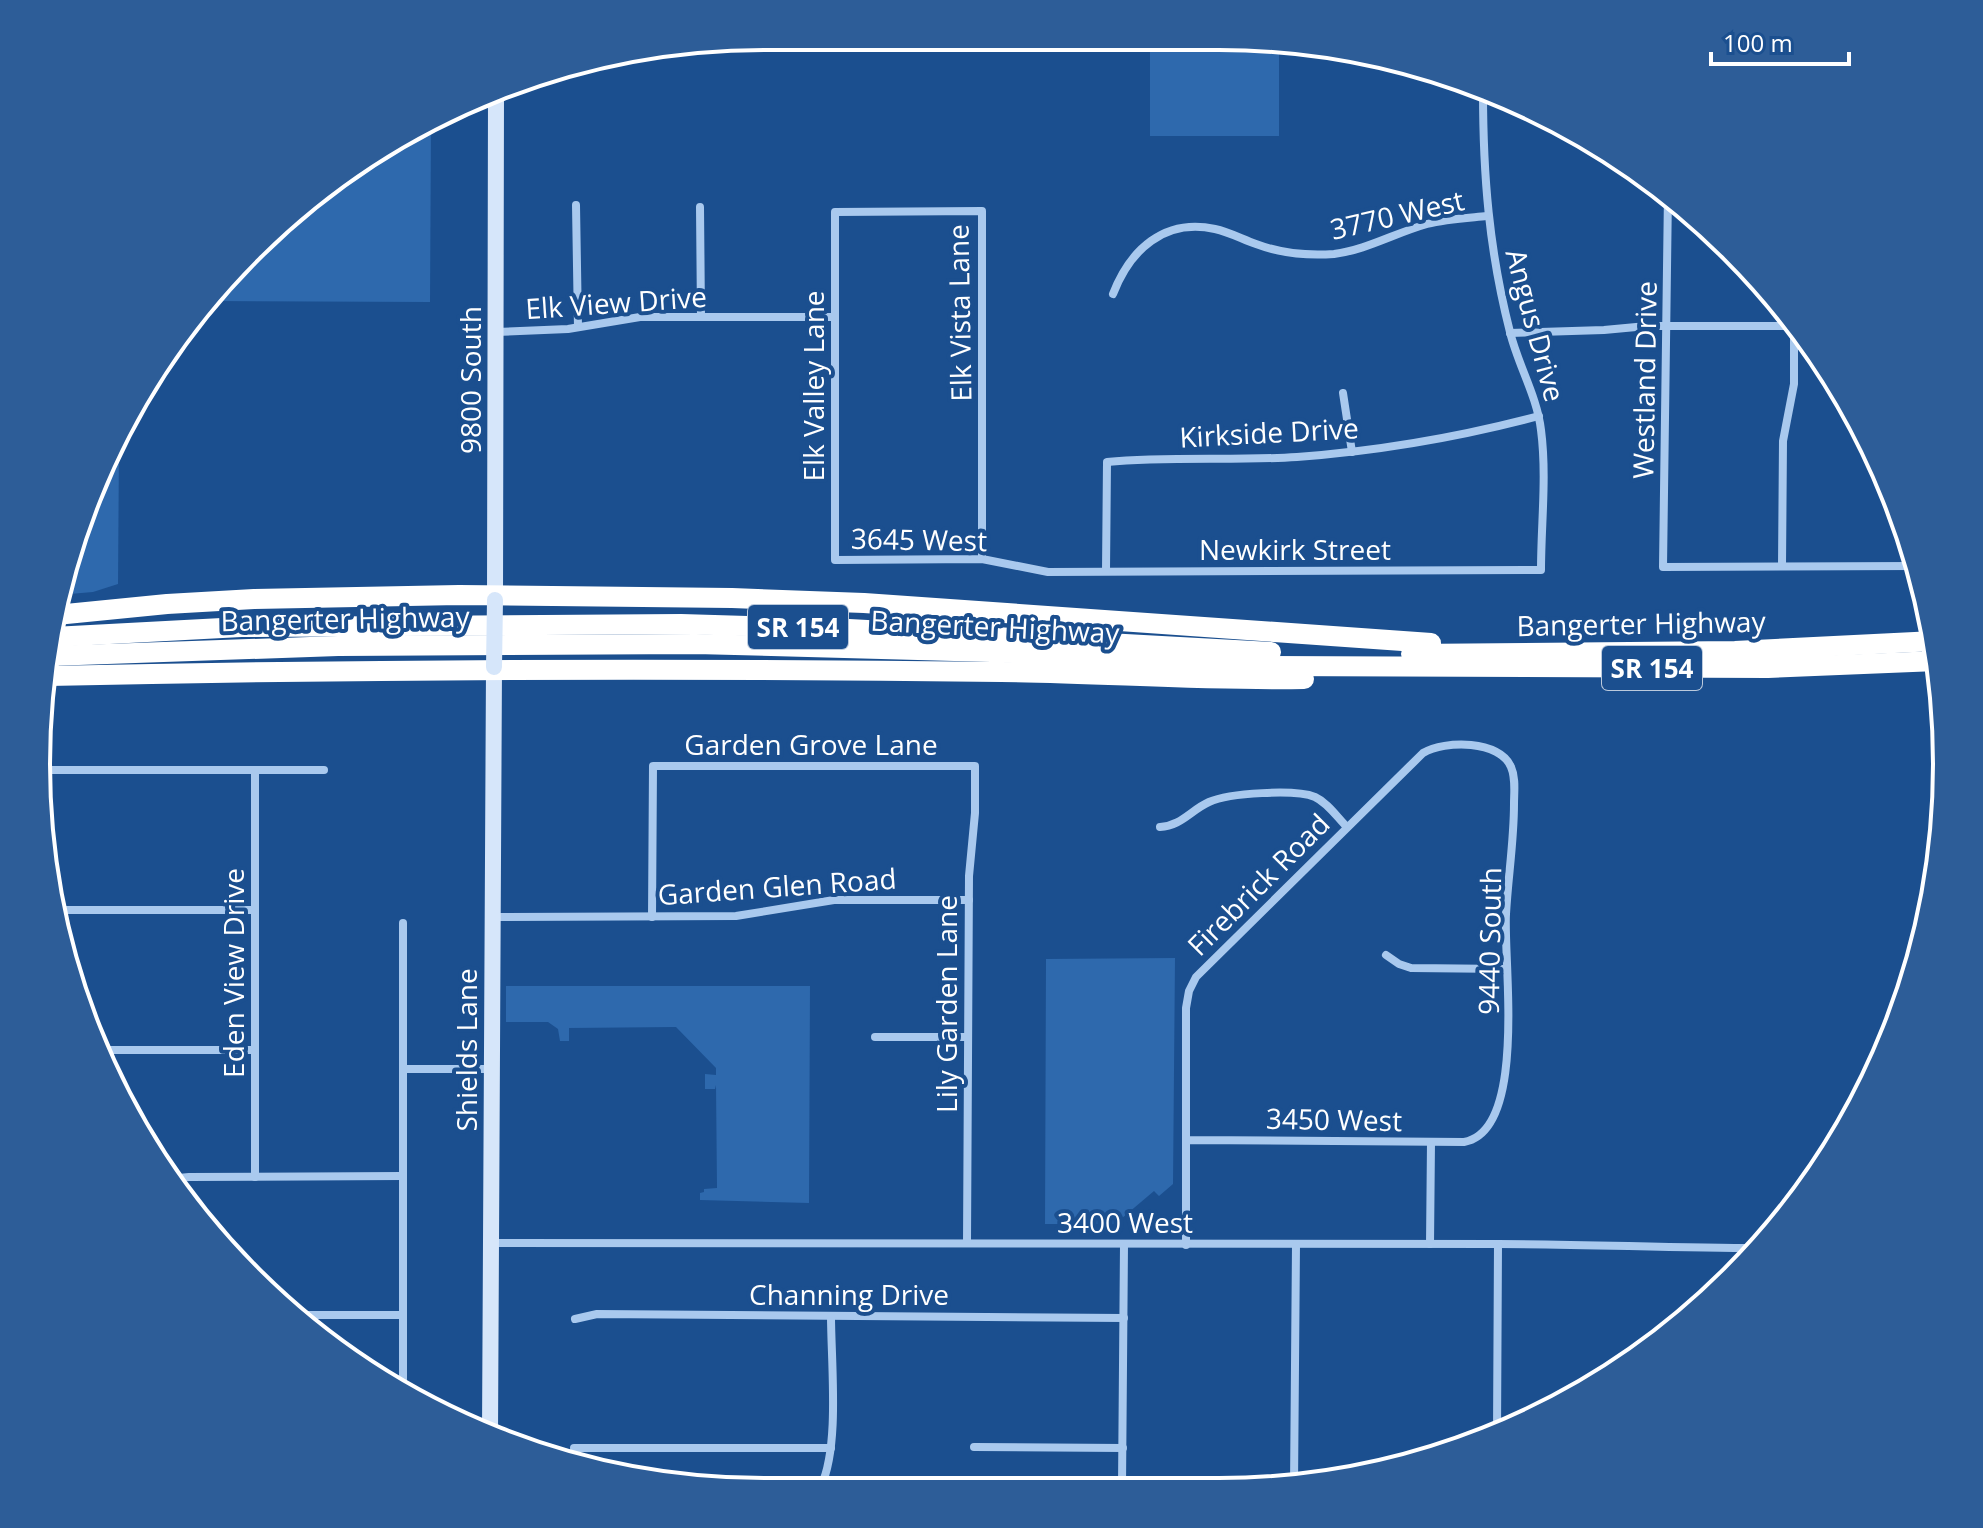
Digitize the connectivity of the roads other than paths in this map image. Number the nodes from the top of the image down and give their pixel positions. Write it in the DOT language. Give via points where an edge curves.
graph roads {
  1 [pos="1483,101"];
  2 [pos="496,102"];
  3 [pos="576,205"];
  4 [pos="700,207"];
  5 [pos="1670,211"];
  6 [pos="835,212"];
  7 [pos="1487,216"];
  8 [pos="1113,294"];
  9 [pos="701,317"];
  10 [pos="835,317"];
  11 [pos="1667,326"];
  12 [pos="578,327"];
  13 [pos="1783,327"];
  14 [pos="496,332"];
  15 [pos="1510,333"];
  16 [pos="1793,340"];
  17 [pos="1343,393"];
  18 [pos="1539,416"];
  19 [pos="1352,452"];
  20 [pos="982,559"];
  21 [pos="835,560"];
  22 [pos="1904,563"];
  23 [pos="1782,566"];
  24 [pos="1541,570"];
  25 [pos="1106,571"];
  26 [pos="1048,572"];
  27 [pos="495,598"];
  28 [pos="66,614"];
  29 [pos="1920,631"];
  30 [pos="62,637"];
  31 [pos="1922,642"];
  32 [pos="59,656"];
  33 [pos="1767,659"];
  34 [pos="1539,661"];
  35 [pos="1925,661"];
  36 [pos="494,669"];
  37 [pos="1927,671"];
  38 [pos="56,676"];
  39 [pos="1494,749"];
  40 [pos="975,766"];
  41 [pos="50,770"];
  42 [pos="255,770"];
  43 [pos="324,770"];
  44 [pos="1160,827"];
  45 [pos="1347,827"];
  46 [pos="969,900"];
  47 [pos="66,910"];
  48 [pos="255,910"];
  49 [pos="492,917"];
  50 [pos="652,917"];
  51 [pos="403,923"];
  52 [pos="1386,955"];
  53 [pos="1507,969"];
  54 [pos="875,1037"];
  55 [pos="968,1037"];
  56 [pos="110,1050"];
  57 [pos="255,1050"];
  58 [pos="403,1069"];
  59 [pos="492,1069"];
  60 [pos="1481,1135"];
  61 [pos="1186,1140"];
  62 [pos="1431,1142"];
  63 [pos="403,1176"];
  64 [pos="255,1177"];
  65 [pos="182,1178"];
  66 [pos="491,1243"];
  67 [pos="967,1243"];
  68 [pos="1296,1244"];
  69 [pos="1430,1244"];
  70 [pos="1498,1244"];
  71 [pos="1124,1245"];
  72 [pos="1186,1245"];
  73 [pos="1744,1248"];
  74 [pos="310,1315"];
  75 [pos="403,1315"];
  76 [pos="831,1316"];
  77 [pos="1124,1318"];
  78 [pos="575,1319"];
  79 [pos="403,1380"];
  80 [pos="1497,1422"];
  81 [pos="490,1424"];
  82 [pos="974,1447"];
  83 [pos="574,1448"];
  84 [pos="831,1448"];
  85 [pos="1123,1448"];
  86 [pos="1294,1474"];
  87 [pos="824,1478"];
  88 [pos="1122,1478"];
  1 -- 7 [label="street, Angus Drive"];
  2 -- 14 [label="main road, 9800 South"];
  3 -- 12 [label="street"];
  4 -- 9 [label="street"];
  5 -- 11 [label="street, Westland Drive"];
  6 -- 10 [label="street, Elk Valley Lane"];
  6 -- 20 [label="street, Elk Vista Lane" via="982,211"];
  7 -- 8 [label="street, 3770 West" via="1429,224 1355,250 1318,255 1266,248 1216,229 1170,231 1130,259"];
  7 -- 15 [label="street, Angus Drive"];
  9 -- 10 [label="street, Elk View Drive"];
  9 -- 12 [label="street, Elk View Drive" via="624,318"];
  10 -- 21 [label="street, Elk Valley Lane"];
  11 -- 13 [label="street"];
  11 -- 15 [label="street"];
  11 -- 23 [label="street, Westland Drive" via="1663,567"];
  12 -- 14 [label="street, Elk View Drive"];
  14 -- 27 [label="main road, 9800 South"];
  15 -- 18 [label="street, Angus Drive"];
  16 -- 23 [label="street" via="1794,384 1783,441"];
  17 -- 19 [label="street"];
  18 -- 19 [label="street, Kirkside Drive"];
  18 -- 24 [label="street, Angus Drive"];
  19 -- 25 [label="street, Kirkside Drive" via="1107,462"];
  20 -- 21 [label="street, 3645 West"];
  20 -- 26 [label="street, 3645 West"];
  22 -- 23 [label="street"];
  24 -- 25 [label="street, Newkirk Street"];
  25 -- 26 [label="street, Newkirk Street"];
  27 -- 28 [label="highway" via="254,599"];
  27 -- 34 [label="highway" via="864,603"];
  27 -- 36 [label="main road, 9800 South, bridge"];
  29 -- 33 [label="highway"];
  30 -- 34 [label="highway, Bangerter Highway / SR 154" via="241,627 681,624"];
  31 -- 33 [label="highway, Bangerter Highway / SR 154"];
  32 -- 34 [label="highway, Bangerter Highway / SR 154" via="323,646 696,644 1200,664"];
  33 -- 34 [label="highway, Bangerter Highway / SR 154"];
  33 -- 35 [label="highway, Bangerter Highway / SR 154"];
  33 -- 37 [label="highway"];
  34 -- 36 [label="highway" via="1273,680"];
  36 -- 38 [label="highway"];
  36 -- 49 [label="main road, Shields Lane"];
  39 -- 45 [label="street, Firebrick Road" via="1427,750"];
  39 -- 53 [label="street, 9440 South" via="1508,761 1514,780"];
  40 -- 46 [label="street, Lily Garden Lane"];
  40 -- 50 [label="street, Garden Grove Lane" via="653,766"];
  41 -- 42 [label="street"];
  42 -- 43 [label="street"];
  42 -- 48 [label="street, Eden View Drive"];
  44 -- 45 [label="street" via="1178,823 1216,799 1247,794 1312,796"];
  45 -- 61 [label="street, Firebrick Road" via="1192,983 1186,1008"];
  46 -- 50 [label="street, Garden Glen Road" via="834,900 750,915"];
  46 -- 55 [label="street, Lily Garden Lane"];
  47 -- 48 [label="street"];
  48 -- 57 [label="street, Eden View Drive"];
  49 -- 50 [label="street, Garden Glen Road"];
  49 -- 59 [label="main road, Shields Lane"];
  51 -- 58 [label="street"];
  52 -- 53 [label="street" via="1411,968"];
  53 -- 60 [label="street, 9440 South" via="1506,1065 1491,1122"];
  54 -- 55 [label="street"];
  55 -- 67 [label="street, Lily Garden Lane"];
  56 -- 57 [label="street"];
  57 -- 64 [label="street, Eden View Drive"];
  58 -- 59 [label="street"];
  58 -- 63 [label="street"];
  59 -- 66 [label="main road, Shields Lane"];
  60 -- 62 [label="street, 3450 West" via="1464,1142"];
  61 -- 62 [label="street, 3450 West"];
  61 -- 72 [label="street, Firebrick Road"];
  62 -- 69 [label="street"];
  63 -- 64 [label="street"];
  63 -- 75 [label="street"];
  64 -- 65 [label="street"];
  66 -- 67 [label="street, 3400 West"];
  66 -- 81 [label="main road, Shields Lane"];
  67 -- 71 [label="street, 3400 West"];
  68 -- 69 [label="street, 3400 West"];
  68 -- 72 [label="street, 3400 West"];
  68 -- 86 [label="street"];
  69 -- 70 [label="street, 3400 West"];
  70 -- 73 [label="street, 3400 West"];
  70 -- 80 [label="street"];
  71 -- 72 [label="street, 3400 West"];
  71 -- 77 [label="street"];
  74 -- 75 [label="street"];
  75 -- 79 [label="street"];
  76 -- 77 [label="street, Channing Drive"];
  76 -- 78 [label="street, Channing Drive" via="597,1314"];
  76 -- 84 [label="street"];
  77 -- 85 [label="street"];
  82 -- 85 [label="street"];
  83 -- 84 [label="street"];
  84 -- 87 [label="street"];
  85 -- 88 [label="street"];
}
